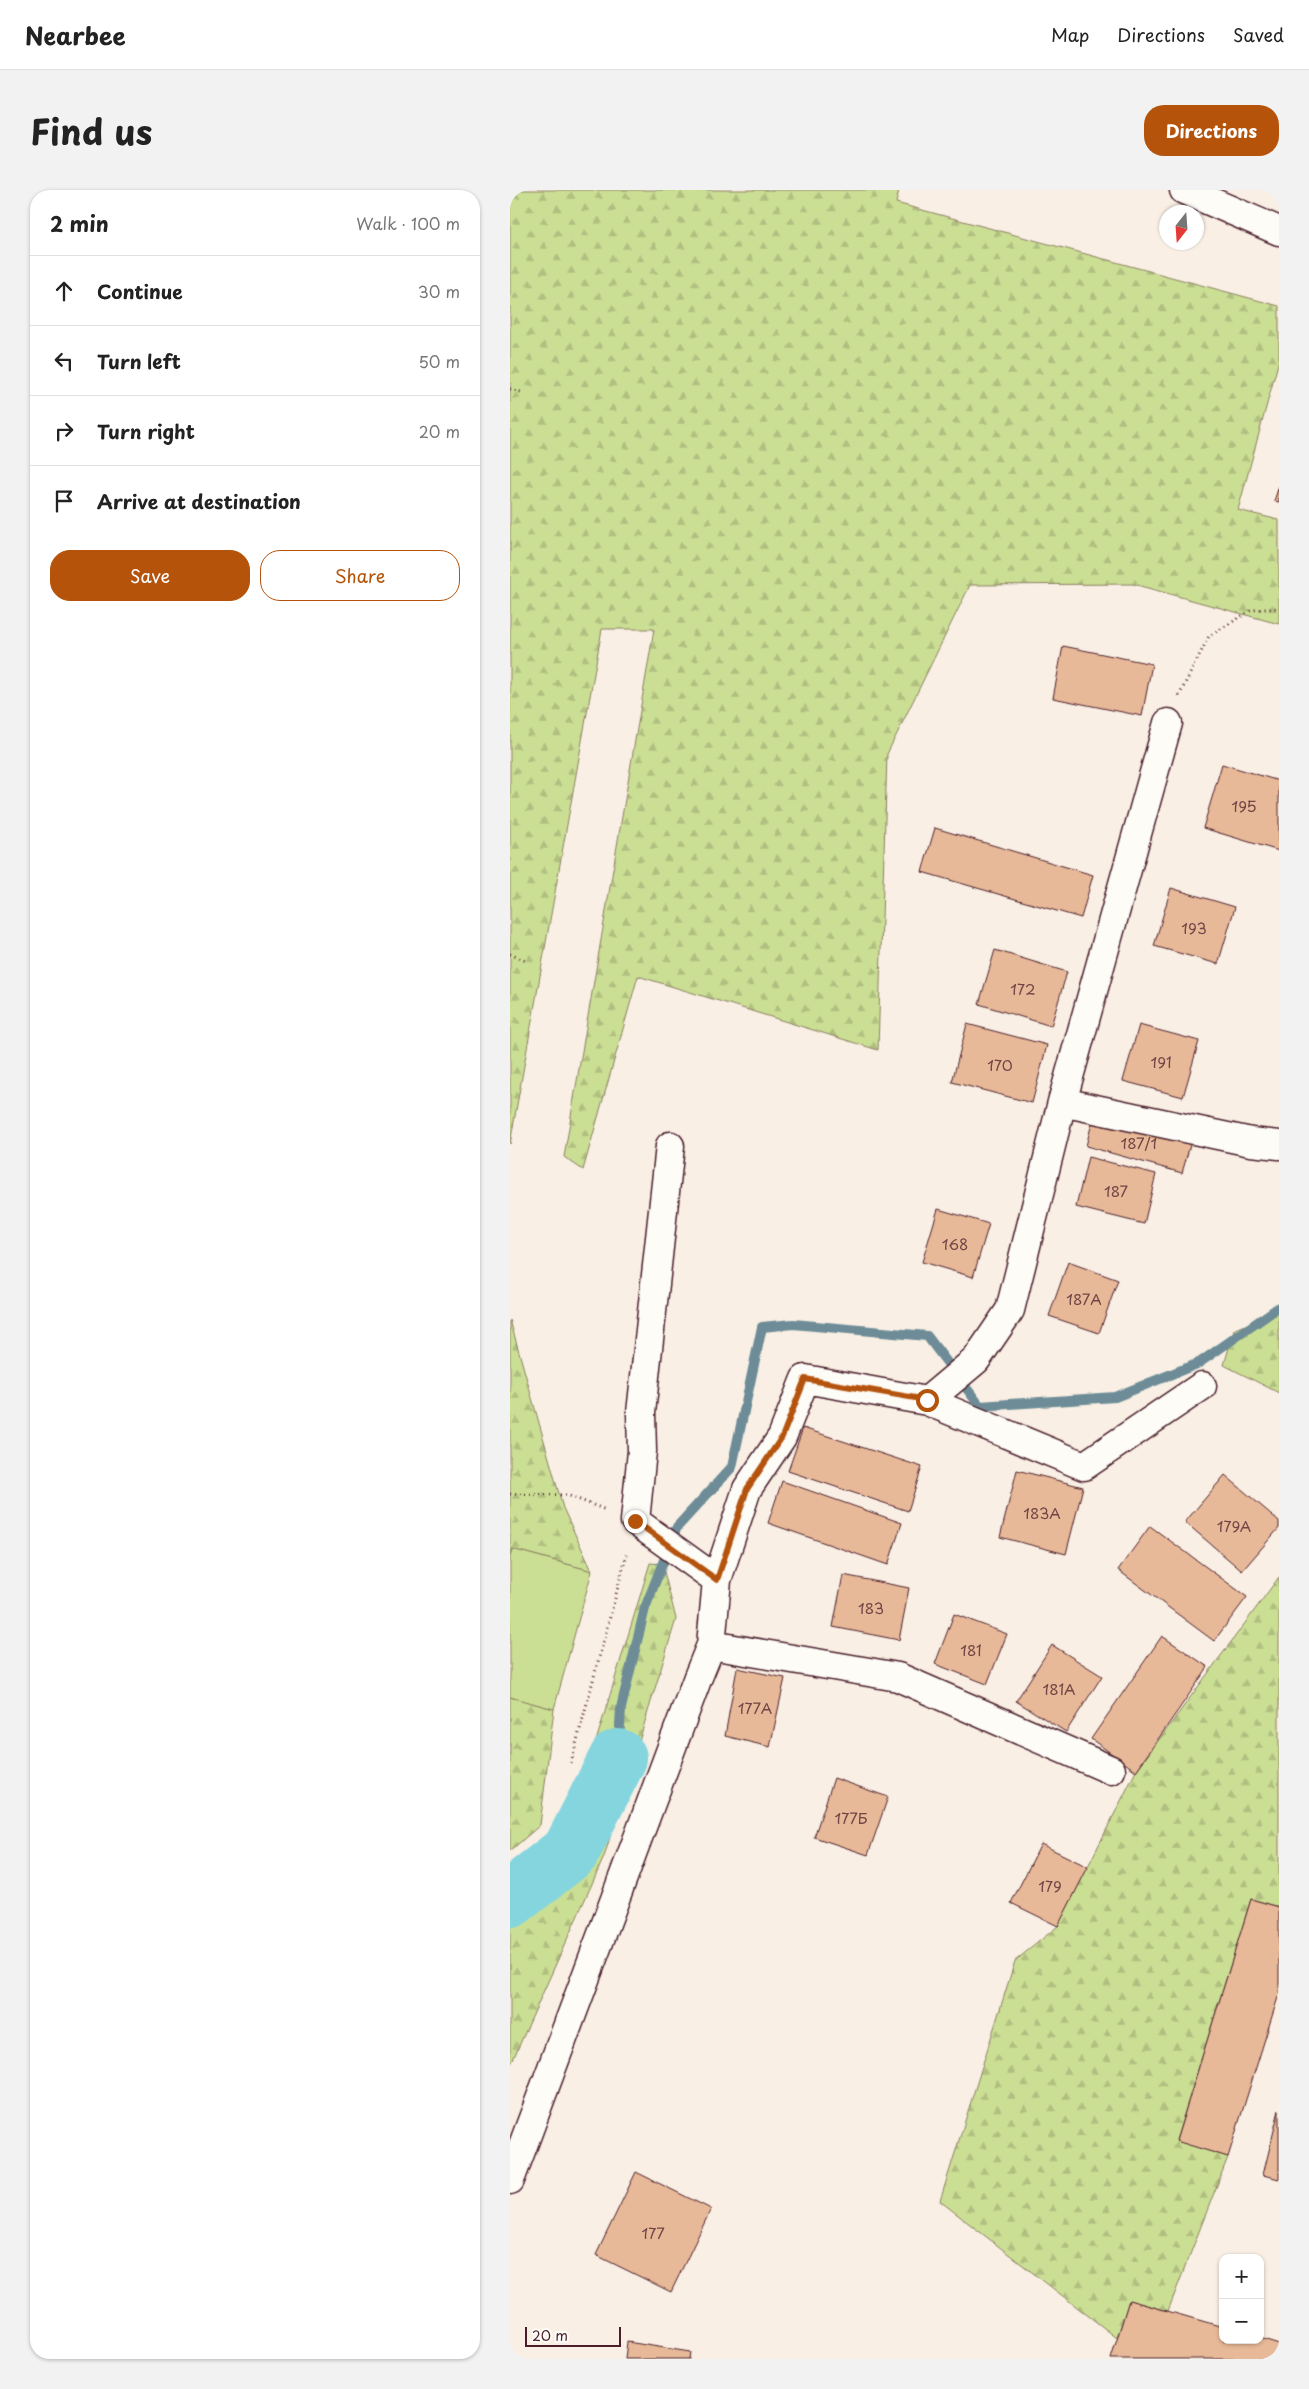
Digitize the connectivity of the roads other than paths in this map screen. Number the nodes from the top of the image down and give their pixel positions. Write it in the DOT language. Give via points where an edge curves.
graph roads {
  1 [pos="1184,190"];
  2 [pos="1279,231"];
  3 [pos="1168,724"];
  4 [pos="1062,1102"];
  5 [pos="1279,1145"];
  6 [pos="670,1146"];
  7 [pos="1202,1386"];
  8 [pos="927,1400"];
  9 [pos="717,1580"];
  10 [pos="711,1645"];
  11 [pos="1111,1770"];
  12 [pos="510,2180"];
  1 -- 2 [label="street"];
  3 -- 4 [label="street"];
  4 -- 5 [label="street"];
  4 -- 8 [label="street" via="1010,1310 974,1362"];
  6 -- 9 [label="street" via="641,1413 642,1452 635,1521"];
  7 -- 8 [label="street" via="1084,1466"];
  8 -- 9 [label="street" via="805,1379 782,1437 747,1489"];
  9 -- 10 [label="street"];
  10 -- 11 [label="street" via="898,1677"];
  10 -- 12 [label="street"];
}
